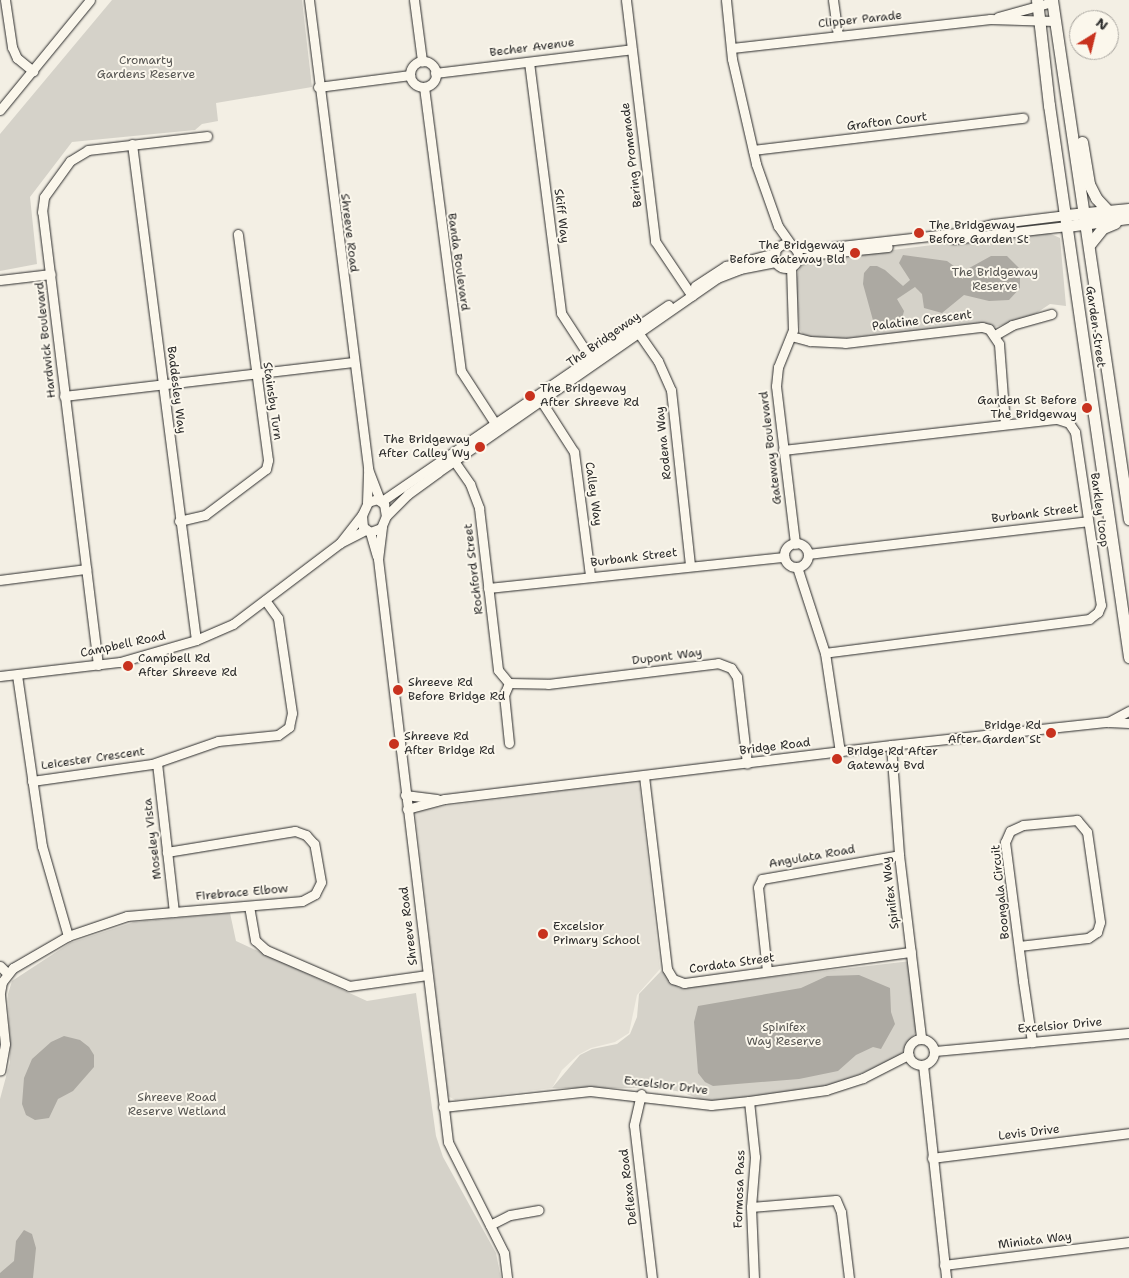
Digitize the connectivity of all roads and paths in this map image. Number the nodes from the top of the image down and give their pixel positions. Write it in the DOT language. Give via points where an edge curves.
graph roads {
  1 [pos="5,0"];
  2 [pos="90,0"];
  3 [pos="309,0"];
  4 [pos="414,0"];
  5 [pos="626,0"];
  6 [pos="726,0"];
  7 [pos="833,0"];
  8 [pos="1052,1"];
  9 [pos="1038,2"];
  10 [pos="990,19"];
  11 [pos="1054,21"];
  12 [pos="1040,22"];
  13 [pos="838,35"];
  14 [pos="732,48"];
  15 [pos="632,49"];
  16 [pos="422,61"];
  17 [pos="529,62"];
  18 [pos="33,71"];
  19 [pos="435,73"];
  20 [pos="410,75"];
  21 [pos="318,87"];
  22 [pos="424,87"];
  23 [pos="1070,108"];
  24 [pos="0,110"];
  25 [pos="1023,118"];
  26 [pos="208,136"];
  27 [pos="132,144"];
  28 [pos="753,150"];
  29 [pos="1107,210"];
  30 [pos="1127,215"];
  31 [pos="1085,218"];
  32 [pos="1067,220"];
  33 [pos="778,226"];
  34 [pos="238,234"];
  35 [pos="1089,245"];
  36 [pos="794,247"];
  37 [pos="777,257"];
  38 [pos="794,263"];
  39 [pos="51,274"];
  40 [pos="0,280"];
  41 [pos="791,292"];
  42 [pos="690,293"];
  43 [pos="1051,314"];
  44 [pos="636,330"];
  45 [pos="995,335"];
  46 [pos="791,336"];
  47 [pos="592,361"];
  48 [pos="353,362"];
  49 [pos="255,373"];
  50 [pos="162,384"];
  51 [pos="64,396"];
  52 [pos="539,398"];
  53 [pos="1006,424"];
  54 [pos="497,427"];
  55 [pos="783,450"];
  56 [pos="452,459"];
  57 [pos="368,469"];
  58 [pos="381,501"];
  59 [pos="368,503"];
  60 [pos="362,515"];
  61 [pos="386,516"];
  62 [pos="1129,518"];
  63 [pos="179,521"];
  64 [pos="1087,521"];
  65 [pos="382,527"];
  66 [pos="368,531"];
  67 [pos="340,543"];
  68 [pos="795,544"];
  69 [pos="808,554"];
  70 [pos="784,557"];
  71 [pos="378,559"];
  72 [pos="690,564"];
  73 [pos="798,567"];
  74 [pos="86,569"];
  75 [pos="590,576"];
  76 [pos="0,580"];
  77 [pos="488,588"];
  78 [pos="265,600"];
  79 [pos="196,640"];
  80 [pos="825,653"];
  81 [pos="1129,657"];
  82 [pos="98,665"];
  83 [pos="17,675"];
  84 [pos="0,676"];
  85 [pos="509,682"];
  86 [pos="1129,711"];
  87 [pos="1108,722"];
  88 [pos="1129,723"];
  89 [pos="508,743"];
  90 [pos="891,745"];
  91 [pos="840,752"];
  92 [pos="156,762"];
  93 [pos="747,764"];
  94 [pos="644,776"];
  95 [pos="32,780"];
  96 [pos="405,795"];
  97 [pos="445,799"];
  98 [pos="407,809"];
  99 [pos="167,852"];
  100 [pos="899,855"];
  101 [pos="250,906"];
  102 [pos="174,912"];
  103 [pos="68,936"];
  104 [pos="1019,946"];
  105 [pos="911,952"];
  106 [pos="0,966"];
  107 [pos="767,971"];
  108 [pos="8,974"];
  109 [pos="427,975"];
  110 [pos="0,994"];
  111 [pos="1,1024"];
  112 [pos="1129,1033"];
  113 [pos="921,1038"];
  114 [pos="1032,1042"];
  115 [pos="934,1051"];
  116 [pos="908,1055"];
  117 [pos="923,1065"];
  118 [pos="0,1071"];
  119 [pos="641,1094"];
  120 [pos="749,1101"];
  121 [pos="443,1107"];
  122 [pos="1129,1133"];
  123 [pos="932,1158"];
  124 [pos="751,1207"];
  125 [pos="539,1210"];
  126 [pos="490,1225"];
  127 [pos="1129,1242"];
  128 [pos="944,1265"];
  129 [pos="507,1278"];
  130 [pos="652,1278"];
  131 [pos="754,1278"];
  132 [pos="849,1278"];
  133 [pos="946,1278"];
  1 -- 18 [label="street" via="12,47 17,58"];
  2 -- 18 [label="street"];
  3 -- 21 [label="street, Shreeve Road"];
  4 -- 16 [label="street"];
  5 -- 15 [label="street, Bering Promenade"];
  6 -- 14 [label="street, Gateway Boulevard"];
  7 -- 13 [label="street"];
  8 -- 9 [label="street, Clipper Parade"];
  8 -- 11 [label="main road, Garden Street"];
  9 -- 10 [label="street, Clipper Parade"];
  9 -- 12 [label="main road, Garden Street"];
  10 -- 12 [label="street, Clipper Parade"];
  10 -- 13 [label="street, Clipper Parade"];
  11 -- 12 [label="street, Clipper Parade"];
  11 -- 23 [label="main road, Garden Street"];
  12 -- 32 [label="main road, Garden Street"];
  13 -- 14 [label="street, Clipper Parade"];
  14 -- 28 [label="street, Gateway Boulevard"];
  15 -- 17 [label="street, Becher Avenue"];
  15 -- 42 [label="street, Bering Promenade" via="655,241"];
  16 -- 19 [label="street" via="431,64"];
  16 -- 20 [label="street" via="413,66"];
  17 -- 19 [label="street, Becher Avenue"];
  17 -- 47 [label="street, Skiff Way" via="561,313"];
  18 -- 24 [label="street"];
  19 -- 22 [label="street" via="434,81"];
  20 -- 21 [label="street"];
  20 -- 22 [label="street" via="415,84"];
  21 -- 48 [label="street, Shreeve Road"];
  22 -- 54 [label="street, Banda Boulevard" via="460,371"];
  23 -- 29 [label="main road" via="1080,123 1089,184"];
  23 -- 31 [label="main road, Garden Street"];
  25 -- 28 [label="street, Grafton Court"];
  26 -- 27 [label="street, Hardwick Boulevard"];
  27 -- 39 [label="street, Hardwick Boulevard" via="78,154 49,188 42,212"];
  27 -- 50 [label="street, Baddesley Way"];
  28 -- 33 [label="street, Gateway Boulevard"];
  29 -- 30 [label="main road"];
  29 -- 31 [label="main road"];
  30 -- 31 [label="main road"];
  30 -- 35 [label="main road" via="1103,228"];
  31 -- 32 [label="main road, The Bridgeway"];
  31 -- 35 [label="main road, Garden Street"];
  32 -- 36 [label="street, The Bridgeway" via="993,224 956,233 823,248"];
  32 -- 38 [label="street, The Bridgeway" via="818,254"];
  32 -- 81 [label="main road, Garden Street"];
  33 -- 36 [label="street, Gateway Boulevard"];
  33 -- 37 [label="street, Gateway Boulevard"];
  34 -- 49 [label="street, Stainsby Turn"];
  35 -- 62 [label="main road, Garden Street"];
  36 -- 37 [label="street, The Bridgeway" via="784,244"];
  36 -- 38 [label="street"];
  37 -- 38 [label="street, The Bridgeway"];
  37 -- 41 [label="street, Gateway Boulevard"];
  37 -- 42 [label="street, The Bridgeway" via="724,274"];
  38 -- 41 [label="street, Gateway Boulevard"];
  39 -- 40 [label="street"];
  39 -- 51 [label="street, Hardwick Boulevard"];
  41 -- 46 [label="street, Gateway Boulevard" via="794,317"];
  42 -- 44 [label="street, The Bridgeway"];
  43 -- 45 [label="street" via="1012,325"];
  44 -- 47 [label="street, The Bridgeway"];
  44 -- 72 [label="street, Rodena Way" via="658,361 671,390"];
  45 -- 46 [label="street, Palatine Crescent" via="982,326 845,343 810,341"];
  45 -- 53 [label="street" via="999,344"];
  46 -- 55 [label="street, Gateway Boulevard" via="778,367 776,386"];
  47 -- 52 [label="street, The Bridgeway"];
  48 -- 49 [label="street"];
  48 -- 57 [label="street, Shreeve Road"];
  49 -- 50 [label="street"];
  49 -- 63 [label="street, Stainsby Turn" via="268,460 266,469 205,515"];
  50 -- 51 [label="street"];
  50 -- 63 [label="street, Baddesley Way"];
  51 -- 74 [label="street, Hardwick Boulevard"];
  52 -- 54 [label="street, The Bridgeway"];
  52 -- 75 [label="street, Calley Way" via="574,452"];
  53 -- 55 [label="street, Barkley Loop"];
  53 -- 64 [label="street, Barkley Loop" via="1057,419 1069,423 1075,432"];
  54 -- 56 [label="street, The Bridgeway"];
  55 -- 68 [label="street, Gateway Boulevard"];
  56 -- 58 [label="street, The Bridgeway"];
  56 -- 61 [label="street, The Bridgeway"];
  56 -- 77 [label="street, Rochford Street" via="470,484 479,508"];
  57 -- 58 [label="street, Shreeve Road"];
  57 -- 59 [label="street, Shreeve Road"];
  58 -- 59 [label="street"];
  58 -- 61 [label="street, Shreeve Road"];
  59 -- 60 [label="street, Shreeve Road"];
  60 -- 66 [label="street, Shreeve Road"];
  60 -- 67 [label="street, Campbell Road"];
  61 -- 65 [label="street, Shreeve Road"];
  63 -- 79 [label="street, Baddesley Way"];
  64 -- 69 [label="street, Burbank Street"];
  64 -- 80 [label="street, Barkley Loop" via="1101,604 1089,620"];
  65 -- 66 [label="street"];
  65 -- 71 [label="street, Shreeve Road"];
  66 -- 67 [label="street, Campbell Road"];
  66 -- 71 [label="street, Shreeve Road"];
  67 -- 78 [label="street, Campbell Road"];
  68 -- 69 [label="street" via="803,546"];
  68 -- 70 [label="street" via="786,549"];
  69 -- 73 [label="street" via="806,562"];
  70 -- 72 [label="street, Burbank Street"];
  70 -- 73 [label="street" via="790,566"];
  71 -- 96 [label="street, Shreeve Road"];
  72 -- 75 [label="street, Burbank Street"];
  73 -- 80 [label="street"];
  74 -- 76 [label="street"];
  74 -- 82 [label="street, Hardwick Boulevard"];
  75 -- 77 [label="street, Burbank Street"];
  77 -- 85 [label="street, Rochford Street" via="498,670"];
  78 -- 79 [label="street, Campbell Road" via="233,624"];
  78 -- 92 [label="street, Leicester Crescent" via="278,618 292,713 289,726 278,735 218,741"];
  79 -- 82 [label="street, Campbell Road" via="157,653"];
  80 -- 91 [label="street"];
  82 -- 83 [label="street, Campbell Road"];
  83 -- 84 [label="street, Campbell Road"];
  83 -- 95 [label="street"];
  85 -- 89 [label="street" via="504,695"];
  85 -- 93 [label="street, Dupont Way" via="548,684 718,663 731,668 737,678"];
  86 -- 87 [label="street, Bridge Road"];
  87 -- 88 [label="street, Bridge Road"];
  87 -- 90 [label="street, Bridge Road"];
  90 -- 91 [label="street, Bridge Road"];
  90 -- 100 [label="street, Spinifex Way"];
  91 -- 93 [label="street, Bridge Road"];
  92 -- 95 [label="street, Leicester Crescent"];
  92 -- 99 [label="street, Moseley Vista"];
  93 -- 94 [label="street, Bridge Road"];
  94 -- 97 [label="street, Bridge Road"];
  94 -- 107 [label="street, Cordata Street" via="667,968 673,979 684,983"];
  95 -- 103 [label="street" via="42,846"];
  96 -- 97 [label="street, Bridge Road"];
  96 -- 98 [label="street, Shreeve Road"];
  97 -- 98 [label="street, Bridge Road"];
  98 -- 109 [label="street, Shreeve Road"];
  99 -- 101 [label="street, Firebrace Elbow" via="294,831 306,835 314,844 322,882 314,894 302,901"];
  99 -- 102 [label="street, Moseley Vista"];
  100 -- 105 [label="street, Spinifex Way"];
  100 -- 107 [label="street, Angulata Road" via="762,879 758,887"];
  101 -- 102 [label="street, Firebrace Elbow"];
  101 -- 109 [label="street" via="254,940 266,950 349,986"];
  102 -- 103 [label="street, Firebrace Elbow" via="127,916"];
  103 -- 108 [label="street, Firebrace Elbow"];
  104 -- 104 [label="street, Boongala Circuit" via="1006,842 1010,831 1023,825 1077,820 1087,832 1100,922 1097,932 1088,938"];
  104 -- 114 [label="street, Boongala Circuit"];
  105 -- 107 [label="street, Cordata Street"];
  105 -- 113 [label="street, Spinifex Way"];
  106 -- 108 [label="street"];
  108 -- 110 [label="street"];
  109 -- 121 [label="street, Shreeve Road"];
  110 -- 111 [label="street"];
  111 -- 118 [label="street" via="5,1044"];
  112 -- 114 [label="street, Excelsior Drive"];
  113 -- 115 [label="street" via="929,1042"];
  113 -- 116 [label="street" via="912,1042"];
  114 -- 115 [label="street, Excelsior Drive"];
  115 -- 117 [label="street" via="932,1060"];
  116 -- 117 [label="street" via="914,1063"];
  116 -- 120 [label="street, Excelsior Drive" via="863,1078 826,1090"];
  117 -- 123 [label="street"];
  119 -- 120 [label="street, Excelsior Drive" via="711,1104"];
  119 -- 121 [label="street, Excelsior Drive" via="590,1091"];
  119 -- 130 [label="street, Deflexa Road" via="634,1124"];
  120 -- 124 [label="street, Formosa Pass" via="755,1158"];
  121 -- 126 [label="street, Shreeve Road" via="448,1142"];
  122 -- 123 [label="street, Levis Drive"];
  123 -- 128 [label="street"];
  124 -- 131 [label="street, Formosa Pass"];
  124 -- 132 [label="street" via="836,1200 841,1212"];
  125 -- 126 [label="street" via="510,1215"];
  126 -- 129 [label="street, Shreeve Road" via="504,1253"];
  127 -- 128 [label="street, Miniata Way"];
  128 -- 133 [label="street"];
}
